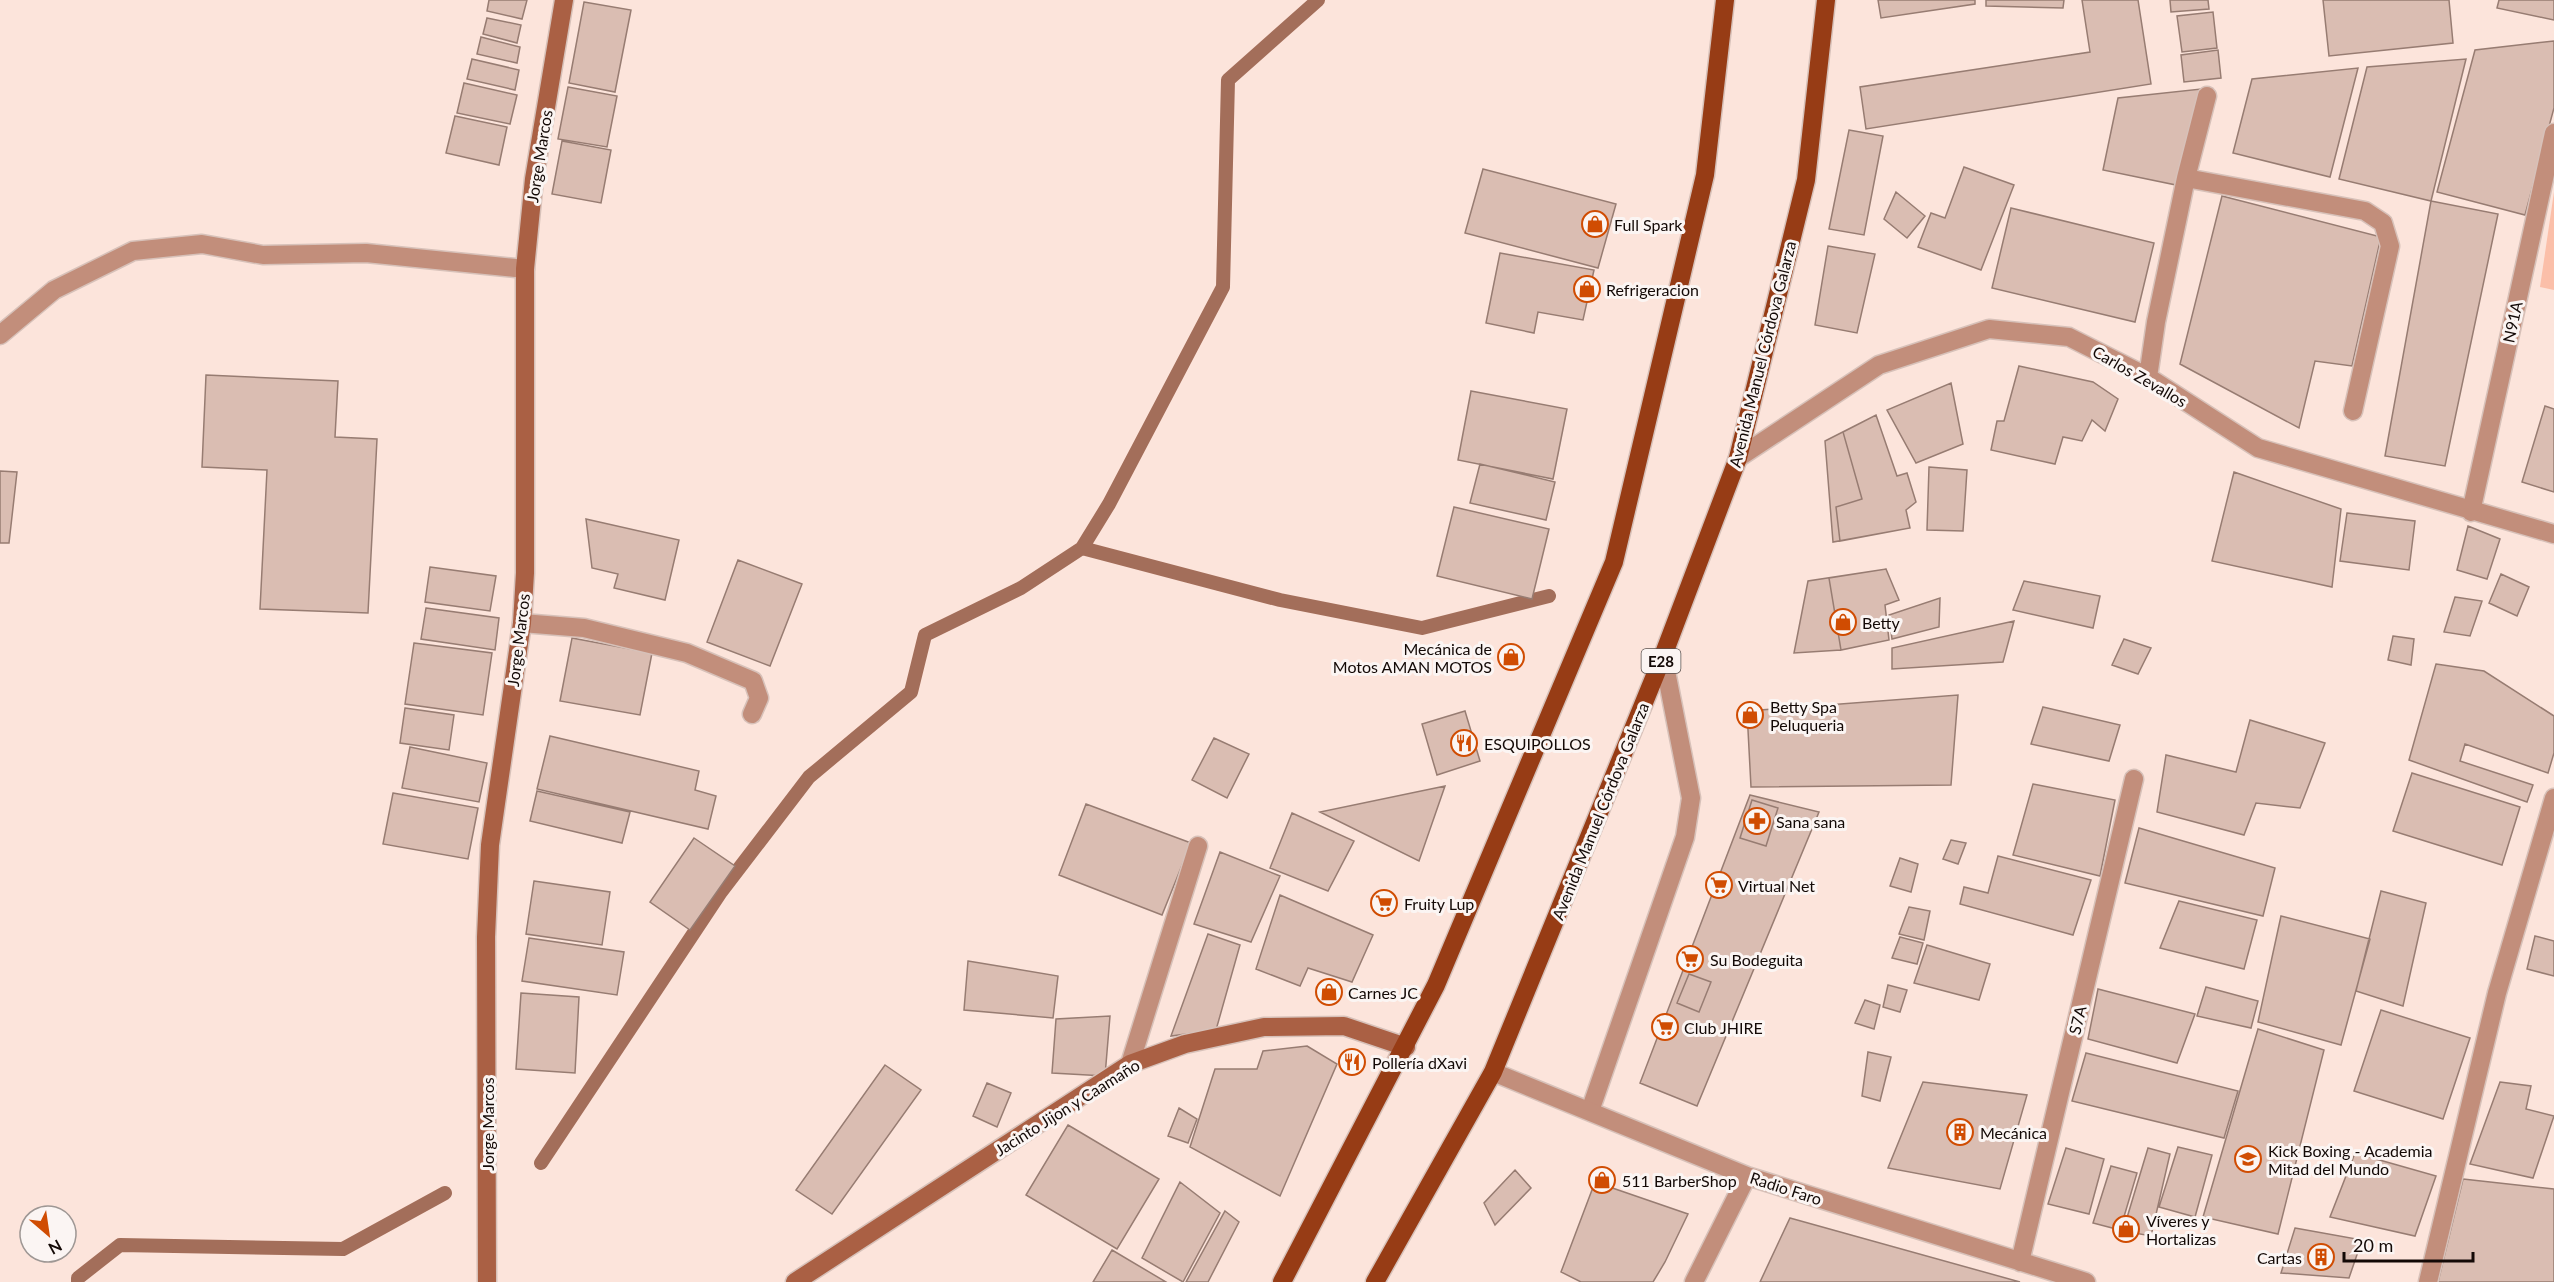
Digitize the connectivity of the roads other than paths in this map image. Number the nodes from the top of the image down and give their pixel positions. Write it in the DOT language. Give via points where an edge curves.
graph roads {
  1 [pos="564,0"];
  2 [pos="1725,0"];
  3 [pos="1826,0"];
  4 [pos="2207,96"];
  5 [pos="2554,133"];
  6 [pos="2186,178"];
  7 [pos="525,268"];
  8 [pos="0,334"];
  9 [pos="2148,377"];
  10 [pos="2353,411"];
  11 [pos="1738,458"];
  12 [pos="2471,512"];
  13 [pos="2554,534"];
  14 [pos="522,623"];
  15 [pos="1664,656"];
  16 [pos="752,714"];
  17 [pos="2134,779"];
  18 [pos="2554,798"];
  19 [pos="1198,846"];
  20 [pos="1406,1047"];
  21 [pos="1130,1064"];
  22 [pos="1493,1072"];
  23 [pos="1590,1111"];
  24 [pos="1747,1176"];
  25 [pos="2020,1262"];
  26 [pos="487,1282"];
  27 [pos="795,1282"];
  28 [pos="1282,1282"];
  29 [pos="1375,1282"];
  30 [pos="1694,1282"];
  31 [pos="2086,1282"];
  32 [pos="2428,1282"];
  1 -- 7 [label="main road, Jorge Marcos" via="534,179"];
  2 -- 20 [label="main road" via="1705,175 1614,562 1436,986"];
  3 -- 11 [label="main road, Avenida Manuel Córdova Galarza / E28" via="1806,180"];
  4 -- 6 [label="street"];
  5 -- 12 [label="street, N91A"];
  6 -- 9 [label="street"];
  6 -- 10 [label="street" via="2365,211 2383,223 2390,246"];
  7 -- 8 [label="street" via="366,253 263,255 202,244 133,251 54,290"];
  7 -- 14 [label="main road, Jorge Marcos"];
  9 -- 11 [label="street, Carlos Zevallos" via="2069,337 1989,329 1879,365"];
  9 -- 12 [label="street, Carlos Zevallos" via="2258,448"];
  11 -- 15 [label="main road, Avenida Manuel Córdova Galarza / E28"];
  12 -- 13 [label="street, Carlos Zevallos"];
  14 -- 16 [label="street" via="584,628 714,663 753,681 759,698"];
  14 -- 26 [label="main road, Jorge Marcos" via="490,845 486,937"];
  15 -- 22 [label="main road, Avenida Manuel Córdova Galarza / E28"];
  15 -- 23 [label="street" via="1691,798 1685,837"];
  17 -- 25 [label="street, S7A"];
  18 -- 32 [label="street" via="2497,993"];
  19 -- 21 [label="street"];
  20 -- 21 [label="main road, Jacinto Jijon y Caamaño" via="1344,1026 1264,1027 1185,1044"];
  20 -- 28 [label="main road"];
  21 -- 27 [label="main road, Jacinto Jijon y Caamaño"];
  22 -- 23 [label="street, Radio Faro"];
  22 -- 29 [label="main road, Avenida Manuel Córdova Galarza / E28"];
  23 -- 24 [label="street, Radio Faro"];
  24 -- 25 [label="street, Radio Faro"];
  24 -- 30 [label="street"];
  25 -- 31 [label="street, Radio Faro"];
}
